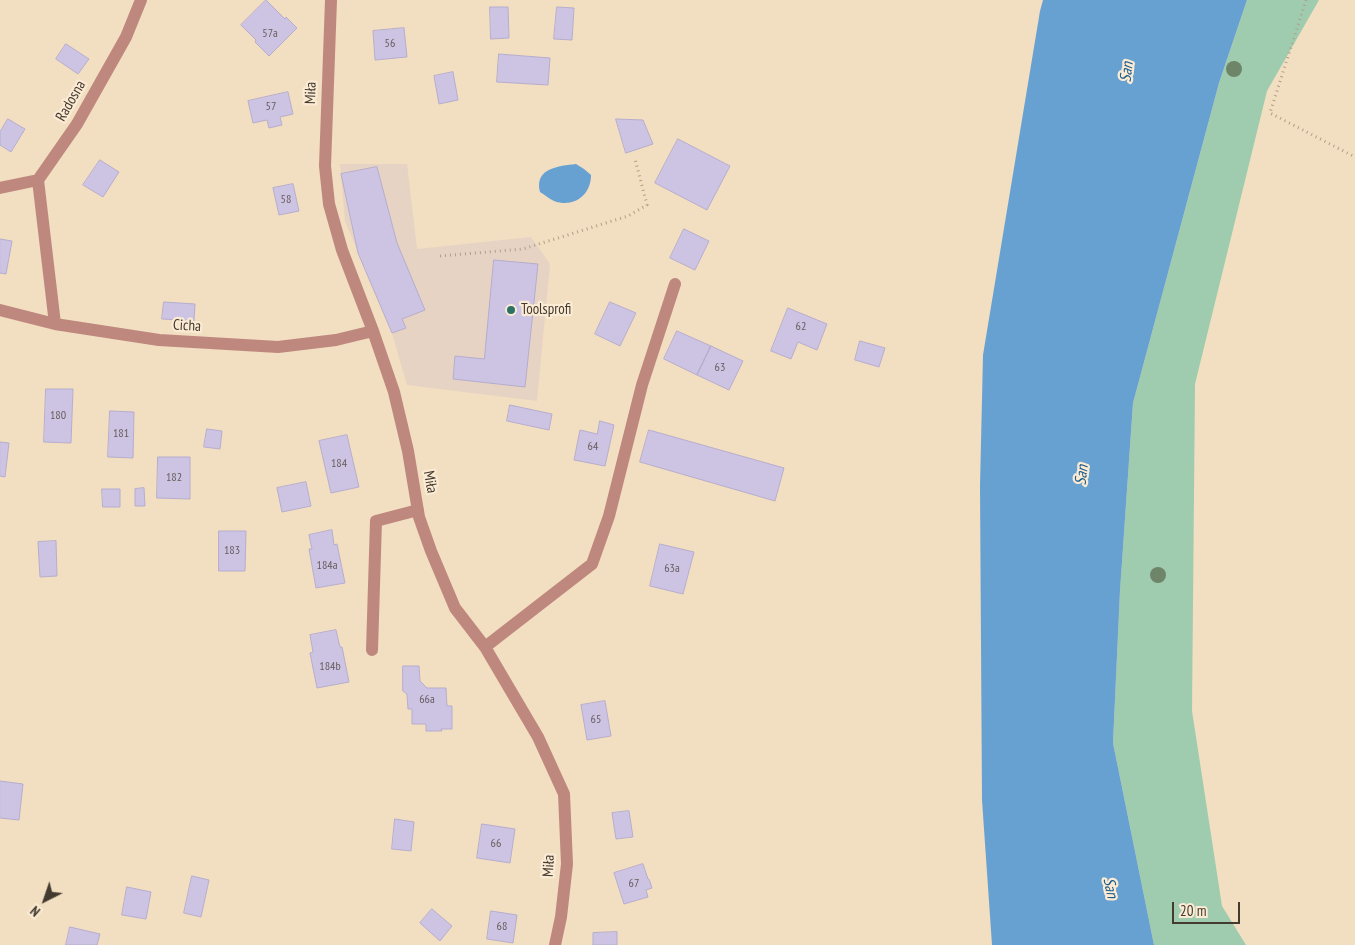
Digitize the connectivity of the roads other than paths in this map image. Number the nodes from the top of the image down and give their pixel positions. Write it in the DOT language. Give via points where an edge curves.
graph roads {
  1 [pos="140,0"];
  2 [pos="332,0"];
  3 [pos="38,180"];
  4 [pos="0,188"];
  5 [pos="676,284"];
  6 [pos="0,310"];
  7 [pos="55,324"];
  8 [pos="373,331"];
  9 [pos="418,510"];
  10 [pos="485,647"];
  11 [pos="372,650"];
  12 [pos="555,945"];
  1 -- 3 [label="street, Radosna" via="126,37 77,124"];
  2 -- 8 [label="street, Miła" via="325,166 329,204 342,250"];
  3 -- 4 [label="street"];
  3 -- 7 [label="street"];
  5 -- 10 [label="street" via="642,384 609,516 592,564"];
  6 -- 7 [label="street, Cicha"];
  7 -- 8 [label="street, Cicha" via="159,340 278,347 336,340"];
  8 -- 9 [label="street, Miła" via="394,392"];
  9 -- 10 [label="street, Miła" via="430,551 456,608"];
  9 -- 11 [label="street" via="376,521"];
  10 -- 12 [label="street, Miła" via="538,737 564,794 567,864"];
}
